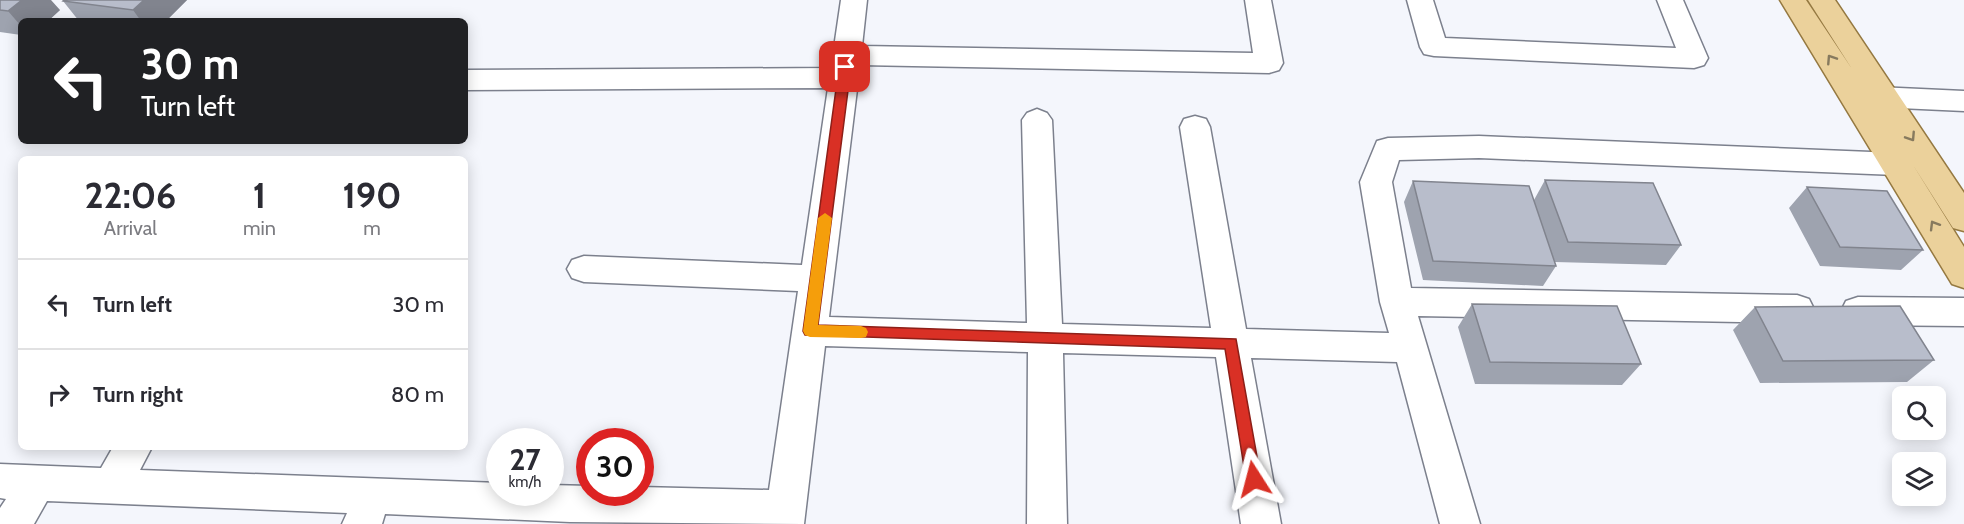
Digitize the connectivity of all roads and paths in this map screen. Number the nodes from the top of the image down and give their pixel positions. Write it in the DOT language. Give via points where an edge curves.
graph roads {
  1 [pos="854,0"];
  2 [pos="1258,0"];
  3 [pos="1420,0"];
  4 [pos="1670,0"];
  5 [pos="1793,0"];
  6 [pos="1821,0"];
  7 [pos="845,67"];
  8 [pos="468,80"];
  9 [pos="1854,96"];
  10 [pos="1885,97"];
  11 [pos="1964,101"];
  12 [pos="1036,120"];
  13 [pos="1195,127"];
  14 [pos="1896,164"];
  15 [pos="1964,219"];
  16 [pos="584,269"];
  17 [pos="1964,275"];
  18 [pos="817,279"];
  19 [pos="1397,302"];
  20 [pos="1964,312"];
  21 [pos="810,331"];
  22 [pos="1045,338"];
  23 [pos="1231,343"];
  24 [pos="1411,348"];
  25 [pos="131,450"];
  26 [pos="0,481"];
  27 [pos="37,483"];
  28 [pos="111,486"];
  29 [pos="367,509"];
  30 [pos="567,514"];
  31 [pos="785,516"];
  32 [pos="12,524"];
  33 [pos="1047,524"];
  34 [pos="1261,524"];
  35 [pos="1460,524"];
  1 -- 7 [label="street"];
  2 -- 7 [label="street" via="1269,63"];
  3 -- 4 [label="street" via="1434,47 1694,58"];
  9 -- 5 [label="main road, one-way"];
  6 -- 10 [label="main road"];
  7 -- 8 [label="street"];
  7 -- 18 [label="street"];
  9 -- 10 [label="street"];
  9 -- 14 [label="main road"];
  10 -- 11 [label="street"];
  10 -- 15 [label="main road, one-way"];
  12 -- 22 [label="street"];
  13 -- 23 [label="street"];
  17 -- 14 [label="main road, one-way"];
  14 -- 19 [label="street" via="1479,147 1388,149 1376,182"];
  16 -- 18 [label="street"];
  18 -- 21 [label="street"];
  19 -- 20 [label="street"];
  19 -- 24 [label="street"];
  21 -- 22 [label="street"];
  21 -- 31 [label="street"];
  22 -- 23 [label="street"];
  22 -- 33 [label="street"];
  23 -- 24 [label="street"];
  23 -- 34 [label="street"];
  24 -- 35 [label="street"];
  25 -- 28 [label="street"];
  26 -- 27 [label="street"];
  27 -- 28 [label="street"];
  27 -- 32 [label="street"];
  28 -- 29 [label="street"];
  29 -- 30 [label="street"];
  30 -- 31 [label="street"];
}
